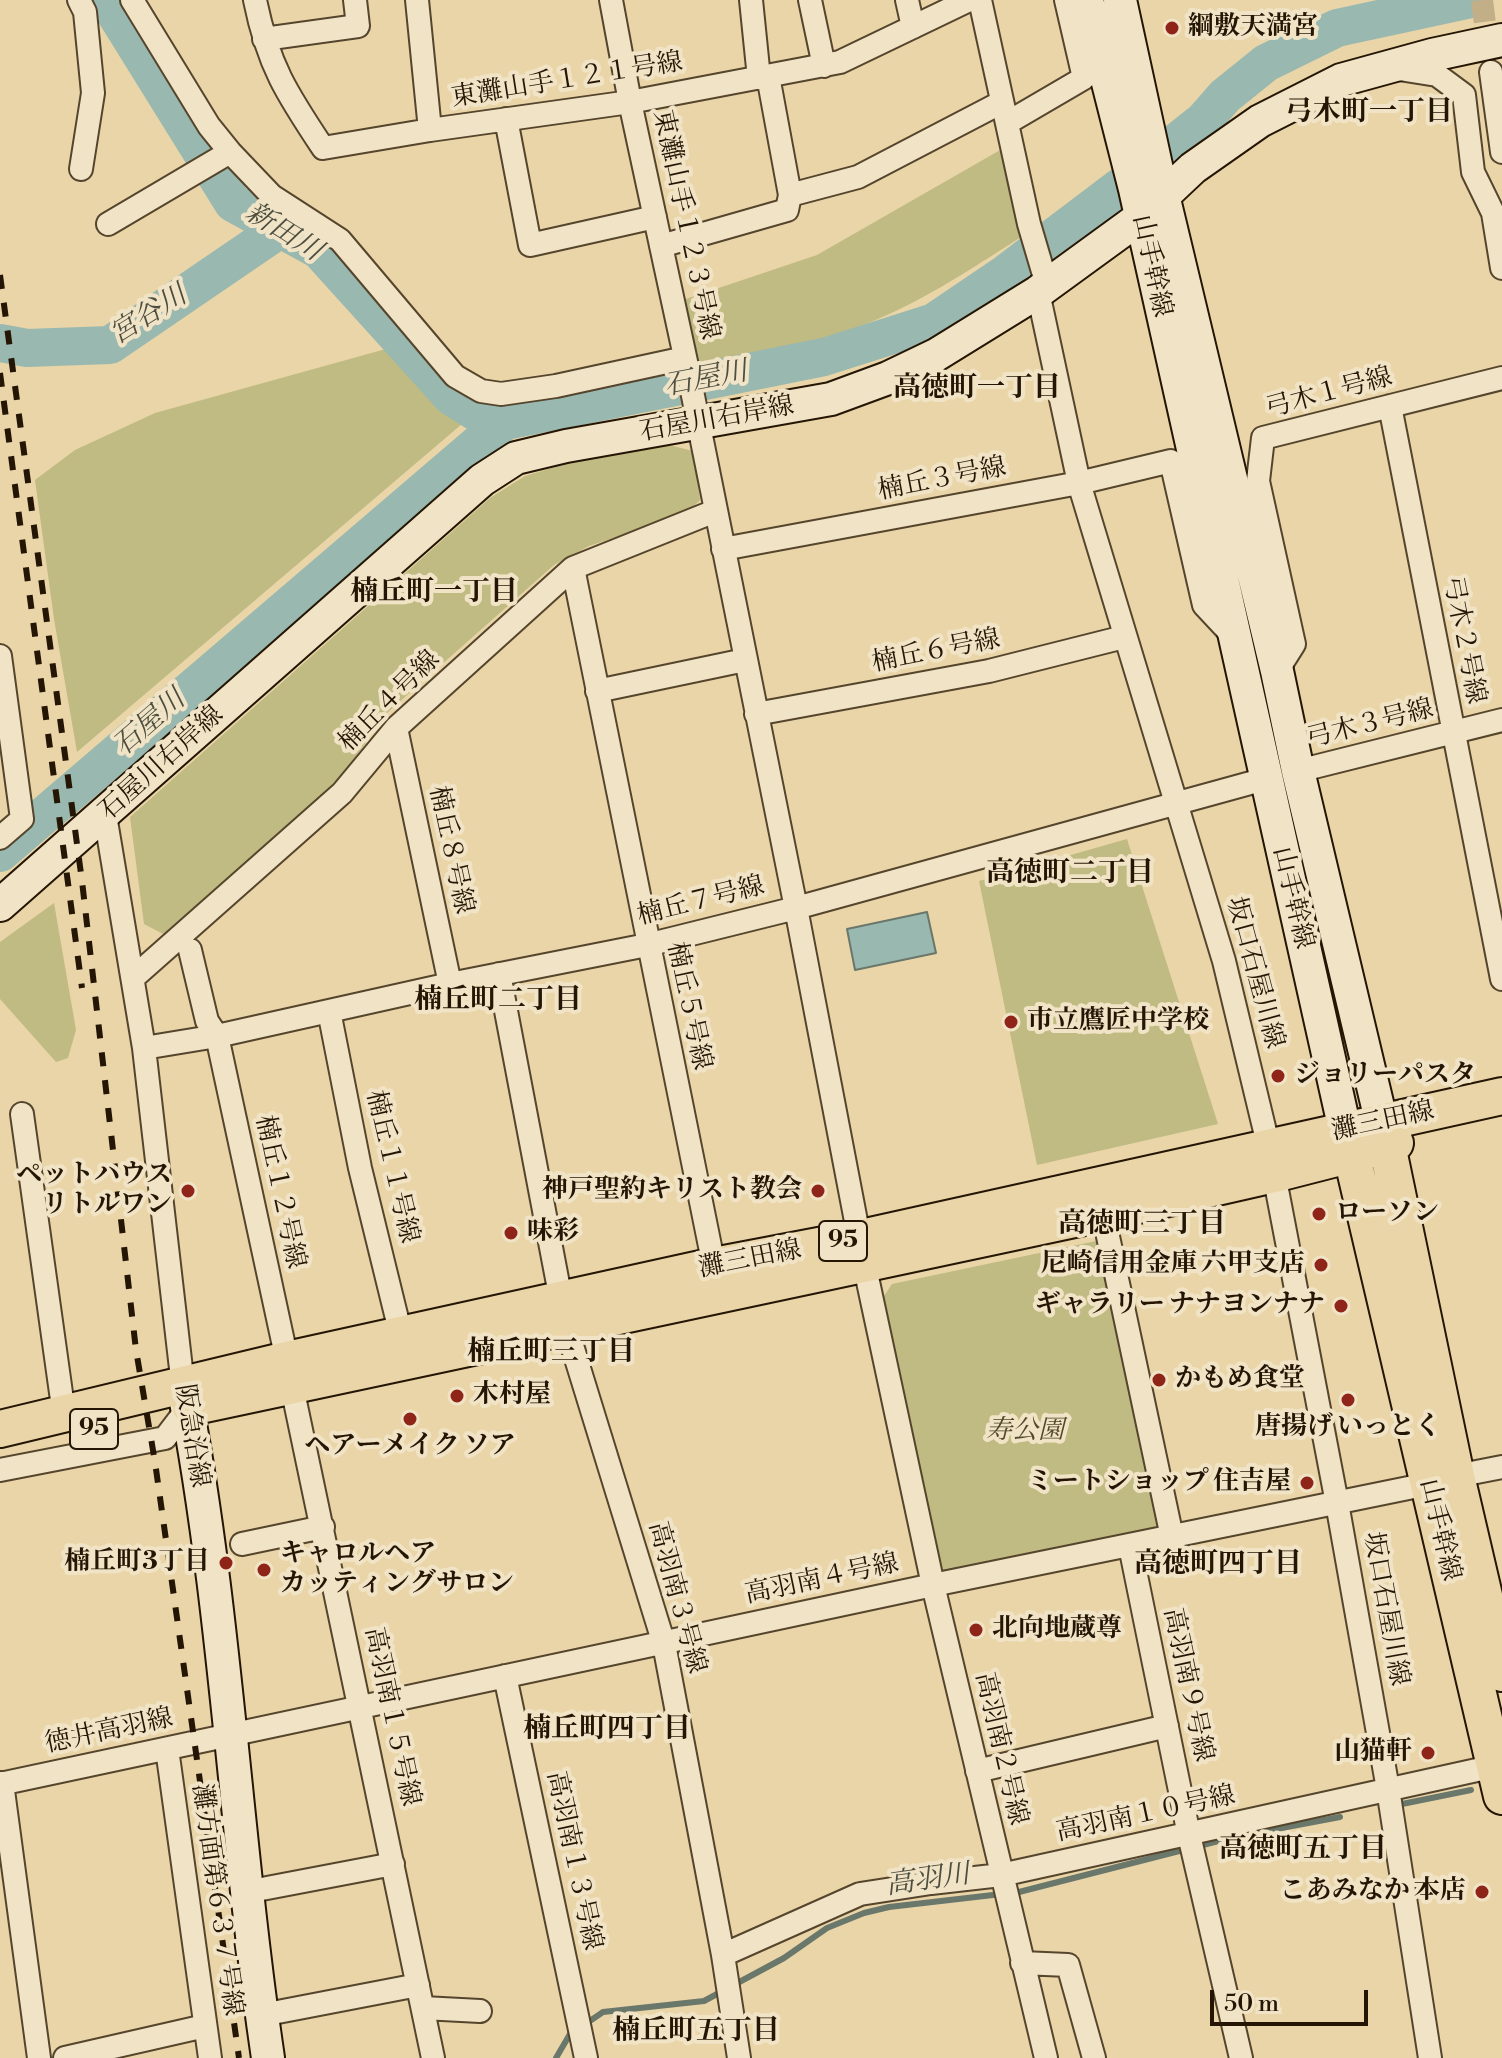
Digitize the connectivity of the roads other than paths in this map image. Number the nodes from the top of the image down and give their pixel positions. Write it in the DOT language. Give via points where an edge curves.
graph roads {
  1 [pos="79,0"];
  2 [pos="132,0"];
  3 [pos="255,0"];
  4 [pos="355,0"];
  5 [pos="417,0"];
  6 [pos="611,0"];
  7 [pos="751,0"];
  8 [pos="810,0"];
  9 [pos="907,0"];
  10 [pos="969,0"];
  11 [pos="980,0"];
  12 [pos="1066,0"];
  13 [pos="1087,0"];
  14 [pos="1120,0"];
  15 [pos="913,27"];
  16 [pos="264,39"];
  17 [pos="1502,40"];
  18 [pos="824,66"];
  19 [pos="1389,67"];
  20 [pos="1491,72"];
  21 [pos="764,77"];
  22 [pos="630,102"];
  23 [pos="1005,113"];
  24 [pos="506,119"];
  25 [pos="430,130"];
  26 [pos="1502,152"];
  27 [pos="218,159"];
  28 [pos="81,169"];
  29 [pos="1149,193"];
  30 [pos="790,195"];
  31 [pos="655,217"];
  32 [pos="108,224"];
  33 [pos="661,246"];
  34 [pos="1502,268"];
  35 [pos="1042,280"];
  36 [pos="686,362"];
  37 [pos="1502,378"];
  38 [pos="1390,406"];
  39 [pos="695,411"];
  40 [pos="1079,483"];
  41 [pos="715,511"];
  42 [pos="723,549"];
  43 [pos="573,568"];
  44 [pos="1124,637"];
  45 [pos="1234,637"];
  46 [pos="0,656"];
  47 [pos="745,660"];
  48 [pos="1277,671"];
  49 [pos="597,691"];
  50 [pos="4,714"];
  51 [pos="756,714"];
  52 [pos="1502,720"];
  53 [pos="396,728"];
  54 [pos="1453,734"];
  55 [pos="1298,771"];
  56 [pos="1265,779"];
  57 [pos="1177,804"];
  58 [pos="105,815"];
  59 [pos="0,838"];
  60 [pos="0,905"];
  61 [pos="796,908"];
  62 [pos="647,945"];
  63 [pos="190,950"];
  64 [pos="499,974"];
  65 [pos="133,978"];
  66 [pos="1502,979"];
  67 [pos="450,984"];
  68 [pos="329,1011"];
  69 [pos="217,1036"];
  70 [pos="144,1048"];
  71 [pos="1502,1096"];
  72 [pos="22,1114"];
  73 [pos="1502,1122"];
  74 [pos="1384,1134"];
  75 [pos="1348,1142"];
  76 [pos="1272,1161"];
  77 [pos="1103,1213"];
  78 [pos="862,1251"];
  79 [pos="714,1266"];
  80 [pos="564,1313"];
  81 [pos="401,1335"];
  82 [pos="290,1373"];
  83 [pos="184,1389"];
  84 [pos="62,1400"];
  85 [pos="0,1413"];
  86 [pos="0,1429"];
  87 [pos="0,1451"];
  88 [pos="1502,1467"];
  89 [pos="0,1470"];
  90 [pos="1442,1480"];
  91 [pos="1337,1503"];
  92 [pos="323,1527"];
  93 [pos="1172,1537"];
  94 [pos="242,1544"];
  95 [pos="1130,1546"];
  96 [pos="933,1585"];
  97 [pos="664,1644"];
  98 [pos="1502,1673"];
  99 [pos="505,1676"];
  100 [pos="360,1706"];
  101 [pos="1167,1726"];
  102 [pos="229,1734"];
  103 [pos="167,1749"];
  104 [pos="977,1771"];
  105 [pos="1498,1781"];
  106 [pos="1,1784"];
  107 [pos="1388,1789"];
  108 [pos="1191,1845"];
  109 [pos="393,1864"];
  110 [pos="1004,1887"];
  111 [pos="246,1892"];
  112 [pos="723,1955"];
  113 [pos="1022,1963"];
  114 [pos="418,1985"];
  115 [pos="423,2008"];
  116 [pos="480,2011"];
  117 [pos="262,2015"];
  118 [pos="205,2026"];
  119 [pos="585,2052"];
  120 [pos="39,2058"];
  121 [pos="65,2058"];
  122 [pos="210,2058"];
  123 [pos="268,2058"];
  124 [pos="433,2058"];
  125 [pos="739,2058"];
  126 [pos="1046,2058"];
  127 [pos="1094,2058"];
  128 [pos="1241,2058"];
  129 [pos="1430,2058"];
  1 -- 28 [label="street" via="85,12 93,93"];
  2 -- 27 [label="street" via="209,126"];
  3 -- 16 [label="street, 東灘山手１２１号線"];
  4 -- 16 [label="street" via="358,26"];
  5 -- 25 [label="street"];
  6 -- 22 [label="street, 東灘山手１２３号線"];
  7 -- 21 [label="street"];
  8 -- 18 [label="street"];
  9 -- 15 [label="street"];
  10 -- 15 [label="street, 東灘山手１２１号線"];
  11 -- 23 [label="street, 坂口石屋川線"];
  12 -- 23 [label="street" via="1084,78"];
  13 -- 29 [label="street, 山手幹線"];
  14 -- 29 [label="street, 山手幹線"];
  15 -- 18 [label="street, 東灘山手１２１号線"];
  16 -- 25 [label="street, 東灘山手１２１号線" via="283,87 323,148"];
  17 -- 19 [label="street, 石屋川右岸線"];
  18 -- 21 [label="street, 東灘山手１２１号線"];
  19 -- 29 [label="street, 石屋川右岸線" via="1341,80 1260,121"];
  19 -- 34 [label="street" via="1437,75 1464,95 1473,172 1493,213"];
  20 -- 26 [label="street"];
  21 -- 22 [label="street, 東灘山手１２１号線"];
  21 -- 30 [label="street"];
  22 -- 24 [label="street, 東灘山手１２１号線"];
  22 -- 31 [label="street, 東灘山手１２３号線"];
  23 -- 30 [label="street" via="858,177"];
  23 -- 35 [label="street, 坂口石屋川線"];
  24 -- 25 [label="street, 東灘山手１２１号線"];
  24 -- 31 [label="street" via="530,245"];
  27 -- 32 [label="street"];
  27 -- 36 [label="street" via="340,240 455,376 481,391 501,394"];
  29 -- 35 [label="street, 石屋川右岸線"];
  29 -- 45 [label="street, 山手幹線"];
  29 -- 48 [label="street, 山手幹線"];
  30 -- 33 [label="street" via="787,210"];
  31 -- 33 [label="street, 東灘山手１２３号線"];
  33 -- 36 [label="street, 東灘山手１２３号線"];
  35 -- 39 [label="street, 石屋川右岸線" via="936,355 888,378 831,399"];
  35 -- 40 [label="street, 坂口石屋川線"];
  36 -- 39 [label="street, 東灘山手１２３号線"];
  37 -- 38 [label="street, 弓木１号線"];
  38 -- 48 [label="street, 弓木１号線" via="1263,438 1258,481 1294,644"];
  38 -- 54 [label="street, 弓木２号線"];
  39 -- 41 [label="street, 東灘山手１２３号線"];
  39 -- 58 [label="street, 石屋川右岸線" via="516,458 482,480"];
  40 -- 42 [label="street, 楠丘３号線"];
  40 -- 44 [label="street, 坂口石屋川線"];
  40 -- 45 [label="street, 楠丘３号線" via="1171,461 1204,605"];
  41 -- 42 [label="street, 東灘山手１２３号線"];
  41 -- 43 [label="street, 楠丘４号線"];
  42 -- 47 [label="street, 東灘山手１２３号線"];
  43 -- 49 [label="street, 楠丘５号線"];
  43 -- 53 [label="street, 楠丘４号線"];
  44 -- 51 [label="street, 楠丘６号線" via="989,671"];
  44 -- 57 [label="street, 坂口石屋川線"];
  45 -- 56 [label="street, 山手幹線"];
  46 -- 50 [label="street"];
  47 -- 49 [label="street"];
  47 -- 51 [label="street, 東灘山手１２３号線"];
  48 -- 55 [label="street, 山手幹線"];
  49 -- 62 [label="street, 楠丘５号線"];
  50 -- 59 [label="street" via="22,819"];
  51 -- 61 [label="street, 高羽南２号線"];
  52 -- 54 [label="street, 弓木３号線"];
  53 -- 65 [label="street, 楠丘４号線" via="342,793"];
  53 -- 67 [label="street, 楠丘８号線"];
  54 -- 55 [label="street, 弓木３号線"];
  54 -- 66 [label="street, 弓木２号線"];
  55 -- 74 [label="street, 山手幹線"];
  56 -- 57 [label="street, 楠丘７号線"];
  56 -- 75 [label="street, 山手幹線"];
  57 -- 61 [label="street, 楠丘７号線"];
  57 -- 76 [label="street, 坂口石屋川線" via="1224,961"];
  58 -- 60 [label="street, 石屋川右岸線"];
  58 -- 65 [label="street, 阪急沿線"];
  61 -- 62 [label="street, 楠丘７号線"];
  61 -- 78 [label="street, 高羽南２号線"];
  62 -- 64 [label="street, 楠丘７号線"];
  62 -- 79 [label="street, 楠丘５号線"];
  63 -- 69 [label="street, 楠丘１２号線" via="207,1021"];
  64 -- 67 [label="street, 楠丘７号線"];
  64 -- 80 [label="street, 高羽南３号線"];
  65 -- 70 [label="street, 阪急沿線"];
  67 -- 68 [label="street, 楠丘７号線"];
  68 -- 69 [label="street, 楠丘７号線"];
  68 -- 81 [label="street, 楠丘１１号線"];
  69 -- 70 [label="street, 楠丘７号線"];
  69 -- 82 [label="street, 楠丘１２号線"];
  70 -- 83 [label="street, 阪急沿線"];
  71 -- 74 [label="main road, 灘三田線 / 95"];
  72 -- 84 [label="street"];
  73 -- 74 [label="main road, 灘三田線 / 95"];
  74 -- 75 [label="main road, 灘三田線 / 95"];
  74 -- 90 [label="main road, 山手幹線"];
  75 -- 76 [label="main road, 灘三田線 / 95"];
  75 -- 90 [label="main road, 山手幹線"];
  76 -- 77 [label="main road, 灘三田線 / 95"];
  76 -- 78 [label="main road, 灘三田線 / 95"];
  76 -- 91 [label="street, 坂口石屋川線"];
  77 -- 78 [label="main road, 灘三田線 / 95"];
  77 -- 93 [label="street"];
  78 -- 79 [label="main road, 灘三田線 / 95"];
  78 -- 80 [label="main road, 灘三田線 / 95"];
  78 -- 96 [label="street, 高羽南２号線"];
  79 -- 80 [label="main road, 灘三田線 / 95"];
  80 -- 81 [label="main road, 灘三田線 / 95"];
  80 -- 82 [label="main road, 灘三田線 / 95"];
  80 -- 97 [label="street, 高羽南３号線"];
  81 -- 82 [label="main road, 灘三田線 / 95"];
  82 -- 83 [label="main road, 灘三田線 / 95"];
  82 -- 92 [label="street, 高羽南１５号線"];
  83 -- 84 [label="street"];
  83 -- 86 [label="main road, 灘三田線 / 95"];
  83 -- 87 [label="main road, 灘三田線 / 95"];
  83 -- 89 [label="street" via="165,1438"];
  83 -- 102 [label="street, 阪急沿線"];
  84 -- 85 [label="street"];
  88 -- 90 [label="street, 高羽南４号線"];
  90 -- 91 [label="street, 高羽南４号線"];
  90 -- 98 [label="main road, 山手幹線"];
  90 -- 105 [label="main road, 山手幹線"];
  91 -- 93 [label="street, 高羽南４号線"];
  91 -- 107 [label="street, 坂口石屋川線"];
  92 -- 94 [label="street"];
  92 -- 100 [label="street, 高羽南１５号線"];
  93 -- 95 [label="street, 高羽南４号線"];
  95 -- 96 [label="street, 高羽南４号線"];
  95 -- 101 [label="street, 高羽南９号線"];
  96 -- 97 [label="street, 高羽南４号線"];
  96 -- 104 [label="street, 高羽南２号線"];
  97 -- 99 [label="street, 高羽南４号線"];
  97 -- 112 [label="street, 高羽南３号線"];
  99 -- 100 [label="street, 高羽南４号線"];
  99 -- 119 [label="street, 高羽南１３号線"];
  100 -- 102 [label="street, 高羽南４号線"];
  100 -- 109 [label="street, 高羽南１５号線"];
  101 -- 104 [label="street"];
  101 -- 108 [label="street, 高羽南９号線"];
  102 -- 103 [label="street, 徳井高羽線"];
  102 -- 111 [label="street, 阪急沿線"];
  103 -- 106 [label="street, 徳井高羽線"];
  103 -- 118 [label="street, 灘方面第６３７号線"];
  104 -- 110 [label="street, 高羽南２号線"];
  105 -- 107 [label="street, 高羽南１０号線"];
  106 -- 120 [label="street"];
  107 -- 108 [label="street, 高羽南１０号線"];
  107 -- 129 [label="street, 坂口石屋川線"];
  108 -- 110 [label="street, 高羽南１０号線"];
  108 -- 128 [label="street, 高羽南９号線"];
  109 -- 111 [label="street"];
  109 -- 114 [label="street, 高羽南１５号線"];
  110 -- 112 [label="street, 高羽南１０号線" via="860,1894"];
  110 -- 113 [label="street, 高羽南２号線"];
  111 -- 117 [label="street, 阪急沿線"];
  112 -- 125 [label="street, 高羽南３号線"];
  113 -- 126 [label="street, 高羽南２号線"];
  113 -- 127 [label="street" via="1068,1965"];
  114 -- 115 [label="street, 高羽南１５号線"];
  114 -- 117 [label="street"];
  115 -- 116 [label="street"];
  115 -- 124 [label="street, 高羽南１５号線"];
  117 -- 123 [label="street, 阪急沿線"];
  118 -- 121 [label="street"];
  118 -- 122 [label="street, 灘方面第６３７号線"];
}
